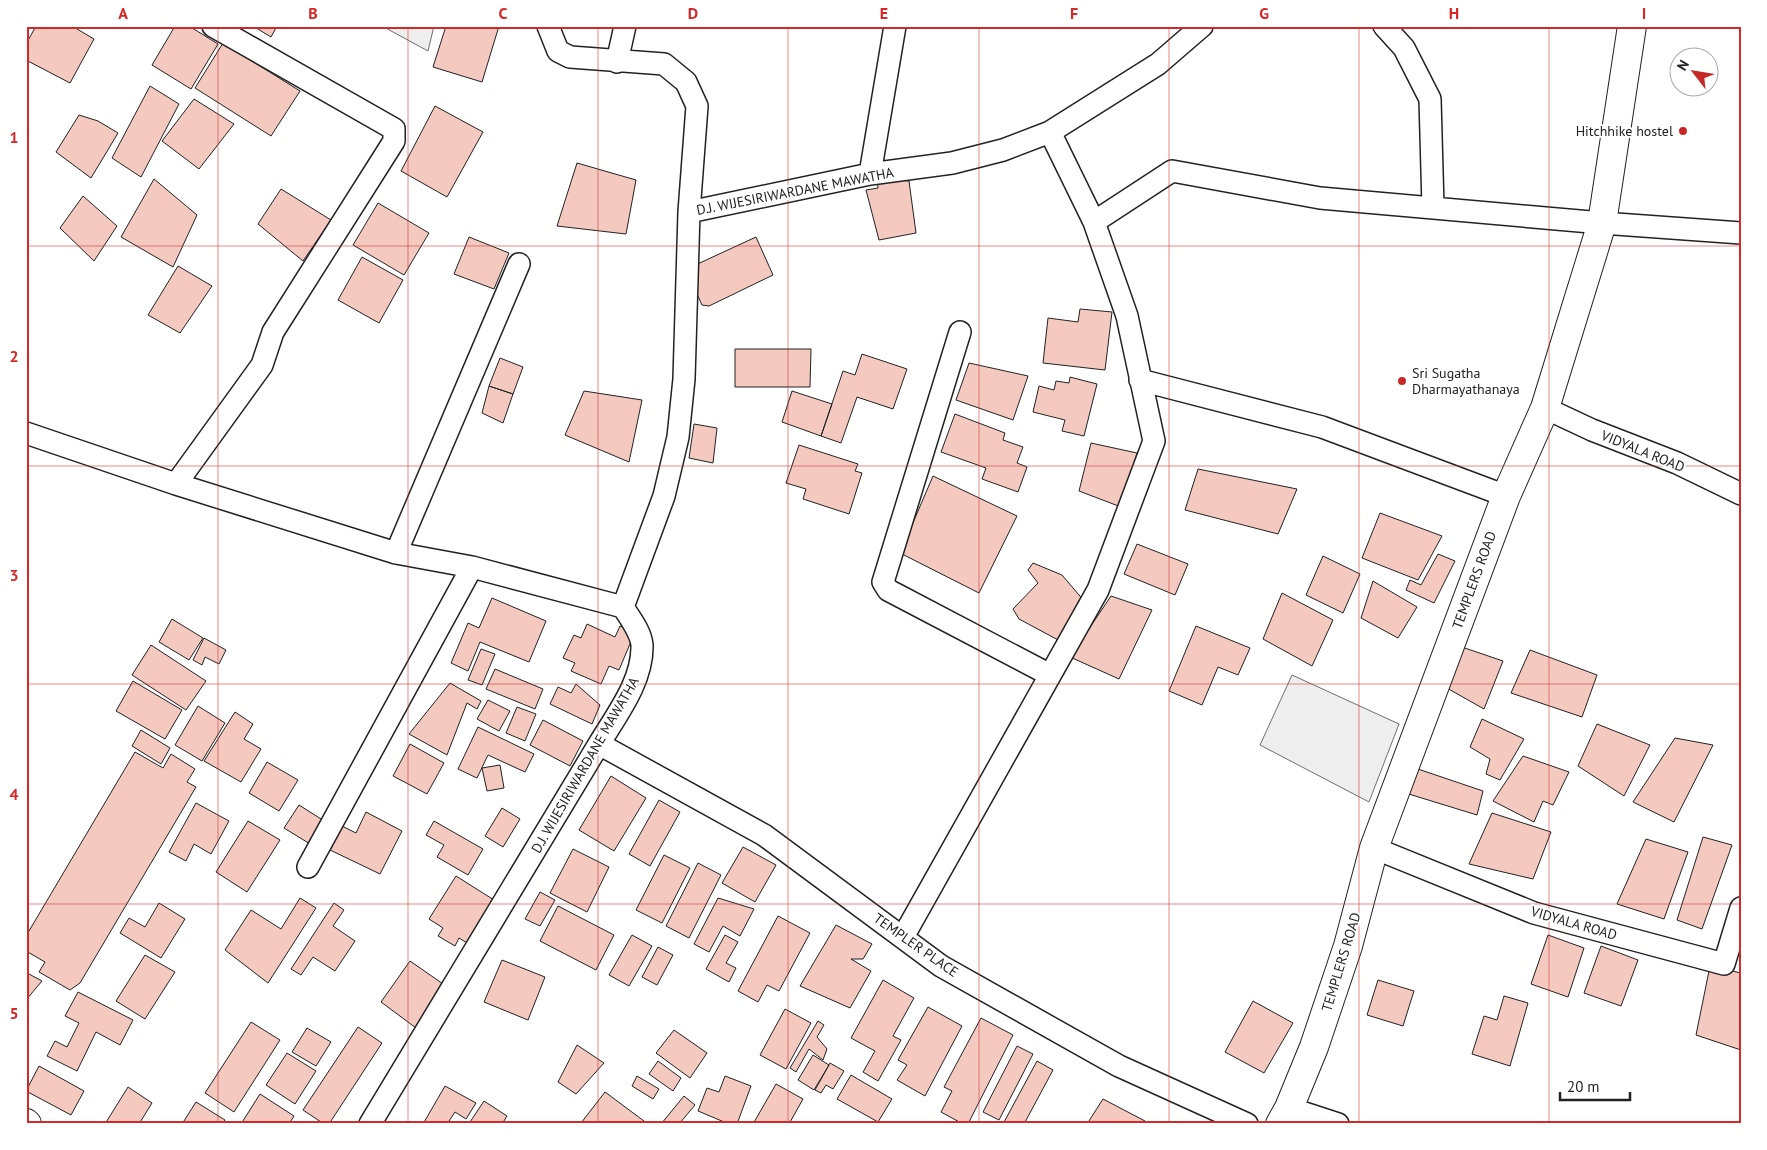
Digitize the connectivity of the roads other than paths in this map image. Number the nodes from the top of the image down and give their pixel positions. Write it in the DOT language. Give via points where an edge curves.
graph roads {
  1 [pos="213,26"];
  2 [pos="548,26"];
  3 [pos="625,26"];
  4 [pos="895,26"];
  5 [pos="1202,26"];
  6 [pos="1384,26"];
  7 [pos="1632,26"];
  8 [pos="617,62"];
  9 [pos="1050,132"];
  10 [pos="870,174"];
  11 [pos="1434,208"];
  12 [pos="689,212"];
  13 [pos="1094,222"];
  14 [pos="1602,223"];
  15 [pos="1741,233"];
  16 [pos="519,264"];
  17 [pos="960,332"];
  18 [pos="1140,380"];
  19 [pos="1545,408"];
  20 [pos="26,433"];
  21 [pos="176,484"];
  22 [pos="1741,494"];
  23 [pos="1506,496"];
  24 [pos="396,554"];
  25 [pos="472,568"];
  26 [pos="623,607"];
  27 [pos="1050,675"];
  28 [pos="599,744"];
  29 [pos="1374,848"];
  30 [pos="308,867"];
  31 [pos="1741,908"];
  32 [pos="904,937"];
  33 [pos="1733,966"];
  34 [pos="1284,1116"];
  35 [pos="370,1124"];
  36 [pos="1247,1124"];
  37 [pos="1338,1124"];
  1 -- 21 [label="street" via="394,129 394,141 273,332 262,365"];
  2 -- 8 [label="street" via="558,51 570,57"];
  3 -- 8 [label="street"];
  4 -- 10 [label="street"];
  5 -- 9 [label="street, D.J. WIJESIRIWARDANE MAWATHA" via="1158,64"];
  6 -- 11 [label="street" via="1404,48 1430,99"];
  7 -- 14 [label="main road, TEMPLERS ROAD"];
  8 -- 12 [label="street" via="664,64 686,82 698,106"];
  9 -- 10 [label="street, D.J. WIJESIRIWARDANE MAWATHA" via="1003,150 952,164"];
  9 -- 13 [label="street"];
  10 -- 12 [label="street, D.J. WIJESIRIWARDANE MAWATHA"];
  11 -- 13 [label="street" via="1320,198 1172,171"];
  11 -- 14 [label="street"];
  12 -- 26 [label="street, D.J. WIJESIRIWARDANE MAWATHA" via="684,380 678,437 664,496"];
  13 -- 18 [label="street" via="1127,316"];
  14 -- 15 [label="street"];
  14 -- 19 [label="main road, TEMPLERS ROAD"];
  16 -- 24 [label="street"];
  17 -- 27 [label="street" via="883,582 888,590"];
  18 -- 23 [label="street" via="1322,427"];
  18 -- 27 [label="street" via="1154,441 1098,590"];
  19 -- 22 [label="street, VIDYALA ROAD" via="1677,463"];
  19 -- 23 [label="main road, TEMPLERS ROAD"];
  20 -- 21 [label="street"];
  21 -- 24 [label="street"];
  23 -- 29 [label="main road, TEMPLERS ROAD"];
  24 -- 25 [label="street"];
  25 -- 26 [label="street"];
  25 -- 30 [label="street"];
  26 -- 28 [label="street, D.J. WIJESIRIWARDANE MAWATHA" via="642,643 640,670"];
  27 -- 32 [label="street"];
  28 -- 32 [label="street, TEMPLER PLACE" via="764,835"];
  28 -- 35 [label="street, D.J. WIJESIRIWARDANE MAWATHA"];
  29 -- 33 [label="street, VIDYALA ROAD" via="1534,913"];
  29 -- 34 [label="main road, TEMPLERS ROAD" via="1348,946 1314,1047"];
  31 -- 33 [label="street, VIDYALA ROAD"];
  32 -- 36 [label="street, TEMPLER PLACE" via="941,966 1120,1066"];
  34 -- 37 [label="street"];
}
